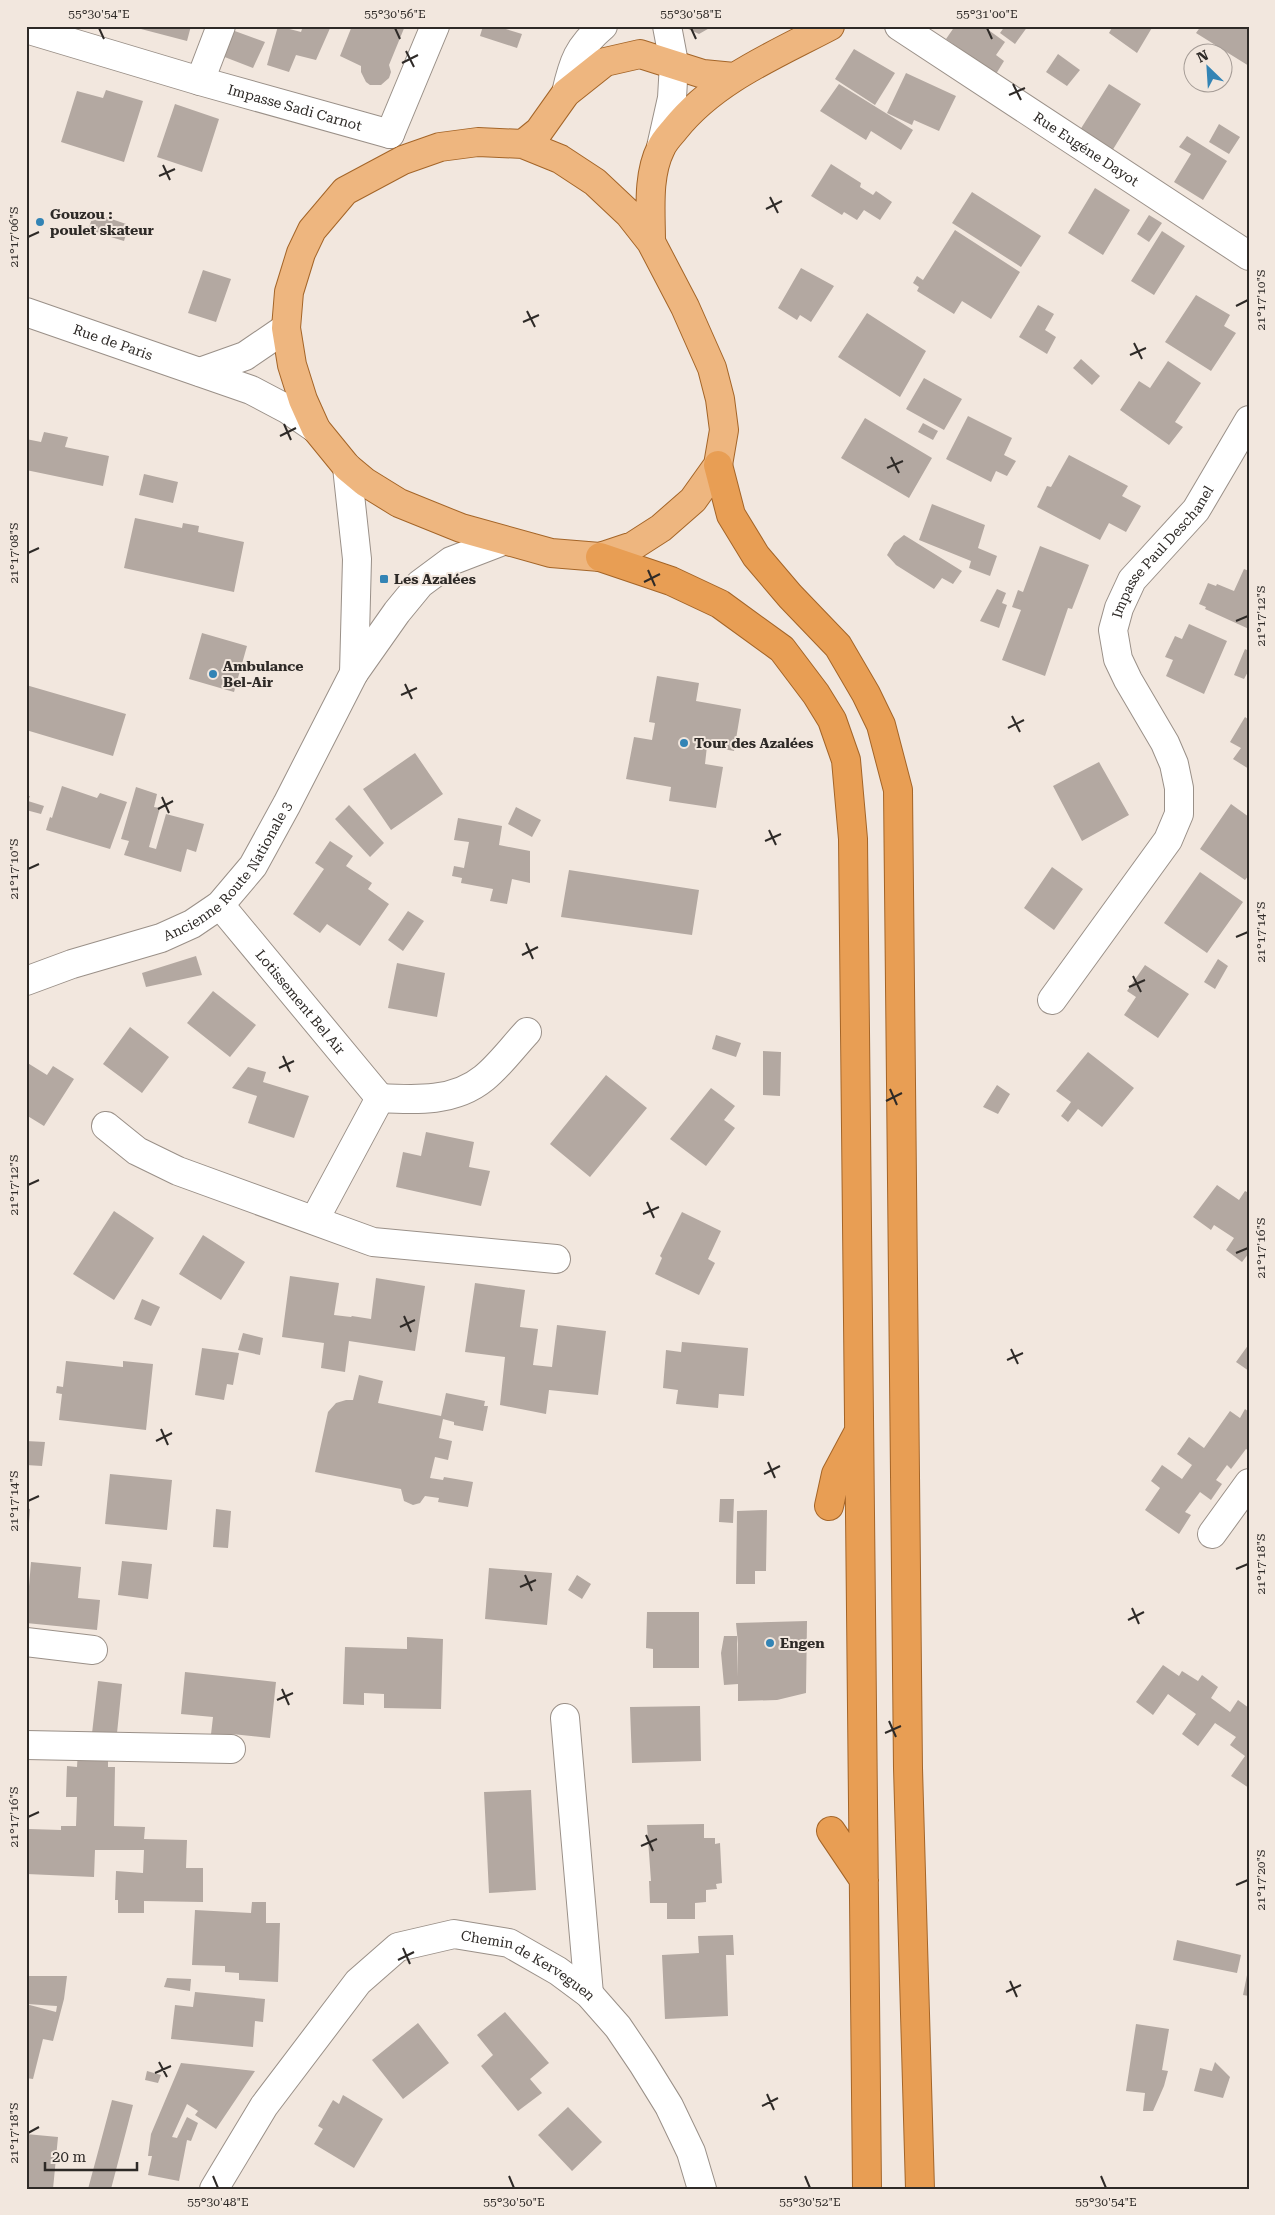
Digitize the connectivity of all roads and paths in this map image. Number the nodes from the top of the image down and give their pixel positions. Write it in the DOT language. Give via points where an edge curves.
graph roads {
  1 [pos="221,26"];
  2 [pos="435,26"];
  3 [pos="603,26"];
  4 [pos="667,26"];
  5 [pos="830,26"];
  6 [pos="899,26"];
  7 [pos="26,28"];
  8 [pos="674,63"];
  9 [pos="734,77"];
  10 [pos="200,81"];
  11 [pos="566,93"];
  12 [pos="390,134"];
  13 [pos="523,144"];
  14 [pos="661,147"];
  15 [pos="403,160"];
  16 [pos="651,242"];
  17 [pos="1249,256"];
  18 [pos="26,312"];
  19 [pos="286,328"];
  20 [pos="200,372"];
  21 [pos="1249,420"];
  22 [pos="316,429"];
  23 [pos="718,465"];
  24 [pos="347,468"];
  25 [pos="503,541"];
  26 [pos="600,557"];
  27 [pos="354,674"];
  28 [pos="220,906"];
  29 [pos="26,981"];
  30 [pos="1052,1000"];
  31 [pos="527,1032"];
  32 [pos="380,1098"];
  33 [pos="106,1126"];
  34 [pos="315,1219"];
  35 [pos="556,1259"];
  36 [pos="860,1430"];
  37 [pos="1249,1483"];
  38 [pos="829,1506"];
  39 [pos="1212,1534"];
  40 [pos="26,1642"];
  41 [pos="93,1650"];
  42 [pos="565,1718"];
  43 [pos="26,1745"];
  44 [pos="231,1749"];
  45 [pos="831,1830"];
  46 [pos="864,1880"];
  47 [pos="589,1994"];
  48 [pos="214,2189"];
  49 [pos="702,2189"];
  50 [pos="867,2189"];
  51 [pos="920,2189"];
  1 -- 10 [label="street"];
  2 -- 12 [label="street"];
  3 -- 11 [label="street" via="573,63"];
  4 -- 8 [label="street"];
  5 -- 9 [label="main road"];
  6 -- 17 [label="street, Rue Eugéne Dayot"];
  7 -- 10 [label="street, Impasse Sadi Carnot"];
  8 -- 9 [label="main road" via="703,74"];
  8 -- 11 [label="main road" via="640,54 605,62"];
  8 -- 14 [label="street" via="672,98"];
  9 -- 14 [label="main road" via="685,116"];
  10 -- 12 [label="street, Impasse Sadi Carnot"];
  11 -- 13 [label="main road" via="539,131"];
  12 -- 15 [label="street"];
  13 -- 15 [label="main road" via="478,142 440,147"];
  13 -- 16 [label="main road" via="560,159 595,182 630,214"];
  14 -- 16 [label="main road" via="652,177"];
  15 -- 19 [label="main road" via="346,192 312,230 300,253 289,292"];
  16 -- 23 [label="main road" via="685,306 712,368 724,430"];
  18 -- 20 [label="street, Rue de Paris"];
  19 -- 20 [label="street" via="245,356"];
  19 -- 22 [label="main road" via="292,365"];
  20 -- 22 [label="street, Rue de Paris" via="251,390"];
  21 -- 30 [label="street, Impasse Paul Deschanel" via="1196,510 1132,580 1119,608 1113,630 1118,658 1174,764 1179,788 1179,814 1168,840"];
  22 -- 24 [label="main road"];
  23 -- 26 [label="main road" via="693,500 661,528 633,546"];
  23 -- 51 [label="highway" via="731,515 756,556 838,646 866,694 881,726 898,790 908,1768"];
  24 -- 25 [label="main road" via="399,503 460,528"];
  24 -- 27 [label="street, Ancienne Route Nationale 3" via="358,559"];
  25 -- 26 [label="main road" via="551,553"];
  25 -- 27 [label="street, Ancienne Route Nationale 3" via="451,561 420,584 396,612"];
  26 -- 36 [label="highway" via="671,581 720,604 782,649 832,720 846,760 853,839"];
  27 -- 28 [label="street, Ancienne Route Nationale 3" via="253,866"];
  28 -- 29 [label="street, Ancienne Route Nationale 3" via="161,938"];
  28 -- 32 [label="street, Lotissement Bel Air"];
  31 -- 32 [label="street" via="485,1077 454,1095 419,1100"];
  32 -- 34 [label="street"];
  33 -- 34 [label="street" via="137,1151 178,1171"];
  34 -- 35 [label="street" via="373,1242"];
  36 -- 38 [label="highway" via="836,1474"];
  36 -- 46 [label="highway"];
  37 -- 39 [label="street"];
  40 -- 41 [label="street"];
  42 -- 47 [label="street"];
  43 -- 44 [label="street"];
  45 -- 46 [label="highway"];
  46 -- 50 [label="highway"];
  47 -- 48 [label="street, Chemin de Kerveguen" via="509,1942 454,1934 398,1947 358,1982 264,2106"];
  47 -- 49 [label="street, Chemin de Kerveguen" via="644,2064 691,2152"];
}
